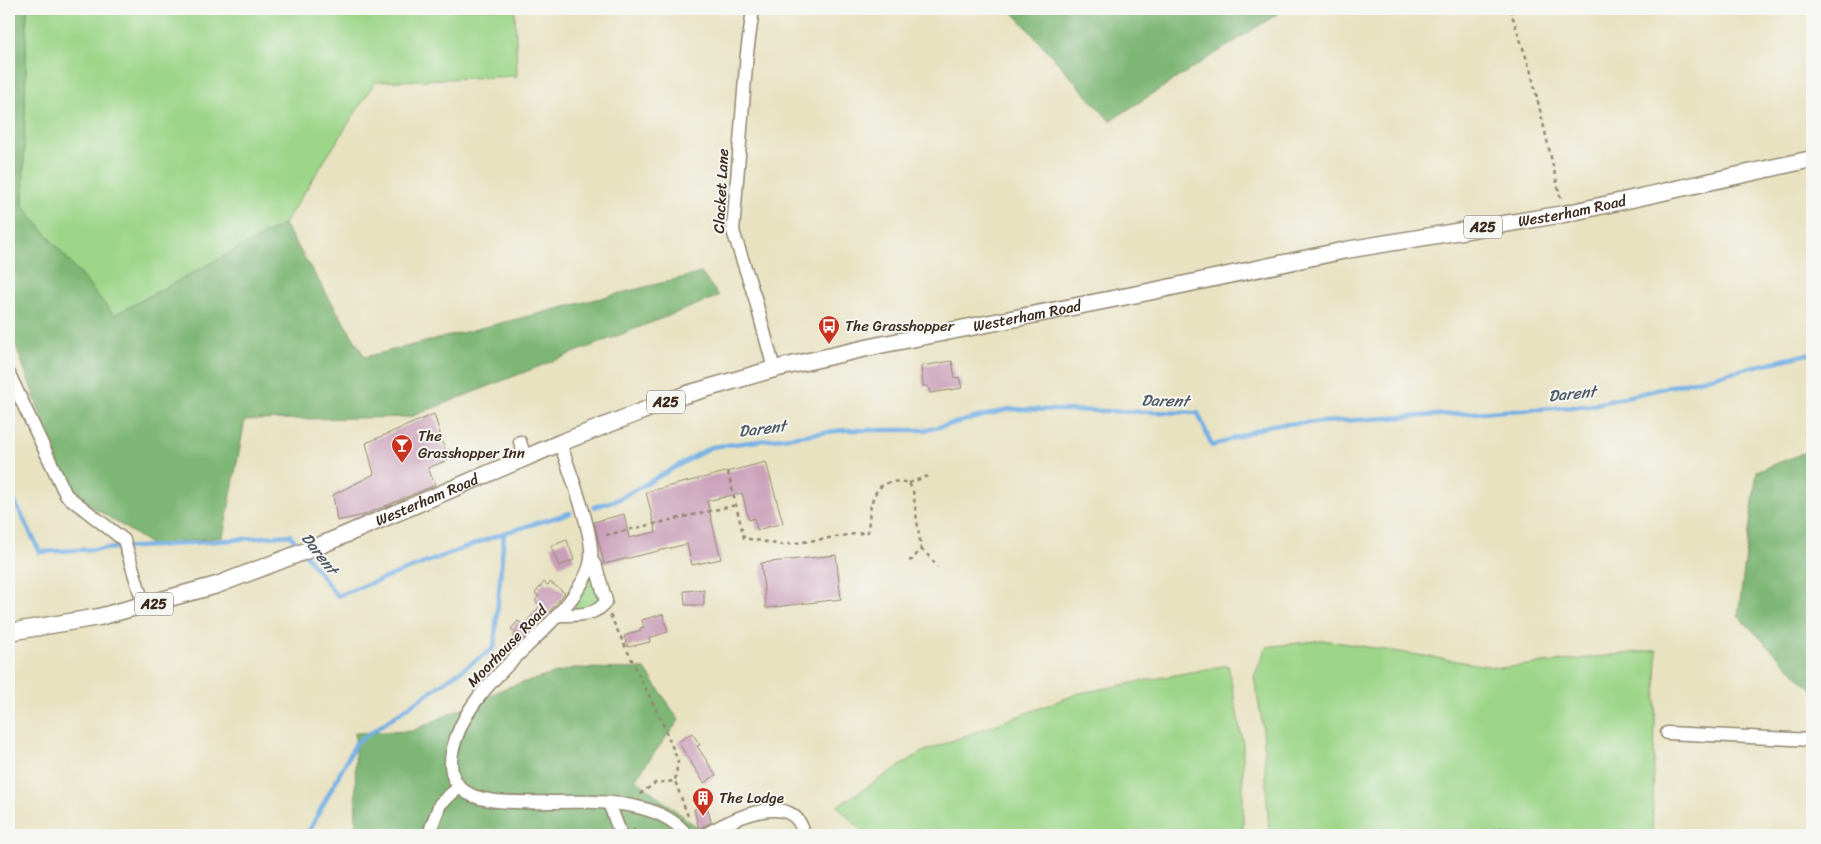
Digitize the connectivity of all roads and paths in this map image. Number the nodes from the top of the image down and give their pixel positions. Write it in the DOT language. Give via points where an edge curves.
graph roads {
  1 [pos="753,9"];
  2 [pos="1510,9"];
  3 [pos="1812,159"];
  4 [pos="1564,214"];
  5 [pos="774,369"];
  6 [pos="9,374"];
  7 [pos="560,443"];
  8 [pos="728,472"];
  9 [pos="928,476"];
  10 [pos="909,483"];
  11 [pos="736,505"];
  12 [pos="606,535"];
  13 [pos="921,549"];
  14 [pos="590,559"];
  15 [pos="905,560"];
  16 [pos="936,567"];
  17 [pos="604,605"];
  18 [pos="144,606"];
  19 [pos="559,615"];
  20 [pos="9,632"];
  21 [pos="1667,733"];
  22 [pos="1812,740"];
  23 [pos="675,781"];
  24 [pos="459,787"];
  25 [pos="609,803"];
  26 [pos="630,805"];
  27 [pos="690,822"];
  28 [pos="436,835"];
  29 [pos="621,835"];
  30 [pos="687,835"];
  31 [pos="705,835"];
  32 [pos="804,835"];
  1 -- 5 [label="street, Clacket Lane" via="733,231"];
  2 -- 4 [label="path" via="1531,72"];
  3 -- 4 [label="main road, Westerham Road / A25"];
  4 -- 5 [label="main road, Westerham Road / A25" via="1346,250"];
  5 -- 7 [label="main road, Westerham Road / A25" via="684,395"];
  6 -- 18 [label="street" via="66,495 124,540"];
  7 -- 14 [label="street, Moorhouse Road" via="583,513"];
  7 -- 18 [label="main road, Westerham Road / A25" via="522,450 312,549 217,585"];
  8 -- 11 [label="path"];
  9 -- 10 [label="path"];
  10 -- 11 [label="path" via="897,480 879,488 870,503 868,532 783,545 744,538"];
  10 -- 13 [label="path" via="913,491"];
  11 -- 12 [label="path"];
  13 -- 15 [label="path" via="912,560"];
  13 -- 16 [label="path"];
  14 -- 17 [label="street" via="596,567 606,601"];
  14 -- 19 [label="street, Moorhouse Road" via="585,577"];
  17 -- 19 [label="street" via="598,610"];
  17 -- 23 [label="path" via="678,761"];
  18 -- 20 [label="main road, Westerham Road / A25"];
  19 -- 24 [label="street, Moorhouse Road" via="482,693 465,718 454,742 451,760 452,776"];
  21 -- 22 [label="street"];
  23 -- 26 [label="path" via="655,783"];
  23 -- 27 [label="path"];
  24 -- 25 [label="street" via="474,796 500,802"];
  24 -- 28 [label="street" via="440,804 433,818 431,828"];
  25 -- 26 [label="street"];
  25 -- 29 [label="street"];
  26 -- 30 [label="street" via="650,811"];
  31 -- 32 [label="street" via="725,823 775,809 793,814"];
}
